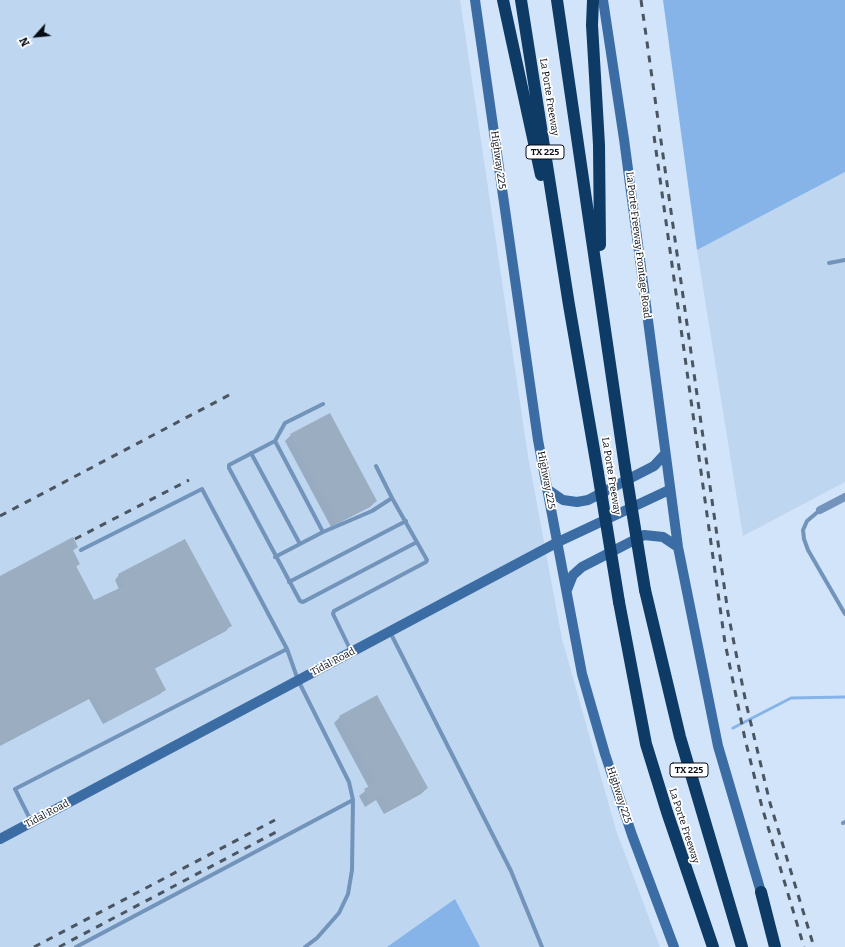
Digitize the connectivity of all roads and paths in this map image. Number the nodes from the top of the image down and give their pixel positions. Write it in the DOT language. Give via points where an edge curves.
graph roads {
  1 [pos="475,0"];
  2 [pos="504,0"];
  3 [pos="521,0"];
  4 [pos="557,0"];
  5 [pos="593,0"];
  6 [pos="604,0"];
  7 [pos="845,260"];
  8 [pos="829,263"];
  9 [pos="600,290"];
  10 [pos="569,305"];
  11 [pos="323,404"];
  12 [pos="275,441"];
  13 [pos="252,453"];
  14 [pos="665,454"];
  15 [pos="376,466"];
  16 [pos="547,489"];
  17 [pos="669,490"];
  18 [pos="845,497"];
  19 [pos="392,498"];
  20 [pos="820,510"];
  21 [pos="406,521"];
  22 [pos="323,532"];
  23 [pos="417,542"];
  24 [pos="558,542"];
  25 [pos="300,544"];
  26 [pos="678,547"];
  27 [pos="81,550"];
  28 [pos="275,556"];
  29 [pos="289,582"];
  30 [pos="566,590"];
  31 [pos="845,614"];
  32 [pos="389,631"];
  33 [pos="287,649"];
  34 [pos="352,652"];
  35 [pos="298,680"];
  36 [pos="353,800"];
  37 [pos="32,822"];
  38 [pos="0,839"];
  39 [pos="761,892"];
  40 [pos="76,947"];
  41 [pos="305,947"];
  42 [pos="542,947"];
  43 [pos="674,947"];
  44 [pos="713,947"];
  45 [pos="742,947"];
  46 [pos="777,947"];
  1 -- 16 [label="main road, Highway 225"];
  2 -- 10 [label="highway"];
  3 -- 10 [label="highway, La Porte Freeway / TX 225"];
  4 -- 9 [label="highway, La Porte Freeway / TX 225"];
  5 -- 9 [label="highway" via="592,25 599,145"];
  6 -- 14 [label="main road, La Porte Freeway Frontage Road"];
  7 -- 8 [label="lane"];
  9 -- 45 [label="highway, La Porte Freeway / TX 225, bridge" via="645,590 680,737"];
  10 -- 44 [label="highway, La Porte Freeway / TX 225, bridge" via="618,602 646,744"];
  11 -- 12 [label="lane" via="285,423"];
  12 -- 13 [label="lane"];
  12 -- 22 [label="lane"];
  13 -- 25 [label="lane"];
  13 -- 28 [label="lane" via="229,468"];
  14 -- 16 [label="main road" via="654,466 588,500 563,500"];
  14 -- 17 [label="main road, La Porte Freeway Frontage Road"];
  15 -- 19 [label="lane"];
  16 -- 24 [label="main road, Highway 225"];
  17 -- 24 [label="main road, Tidal Road"];
  17 -- 26 [label="main road"];
  18 -- 20 [label="street"];
  19 -- 21 [label="lane"];
  19 -- 22 [label="lane" via="372,511"];
  20 -- 31 [label="lane" via="807,520 803,530 804,539"];
  21 -- 23 [label="lane"];
  21 -- 29 [label="lane"];
  22 -- 25 [label="lane"];
  23 -- 29 [label="lane" via="303,602"];
  23 -- 34 [label="lane" via="426,562 334,611 333,614"];
  24 -- 30 [label="main road, Highway 225"];
  24 -- 32 [label="main road, Tidal Road"];
  25 -- 28 [label="lane"];
  26 -- 30 [label="main road" via="664,537 644,536 582,567 573,575"];
  26 -- 39 [label="main road" via="718,746"];
  27 -- 33 [label="lane" via="202,489"];
  28 -- 29 [label="lane"];
  30 -- 43 [label="main road, Highway 225" via="582,674 605,754"];
  32 -- 34 [label="main road, Tidal Road"];
  32 -- 42 [label="lane" via="511,872"];
  33 -- 35 [label="lane"];
  33 -- 37 [label="lane" via="15,789"];
  34 -- 35 [label="main road, Tidal Road"];
  35 -- 36 [label="lane" via="349,782"];
  35 -- 37 [label="main road, Tidal Road"];
  36 -- 40 [label="lane"];
  36 -- 41 [label="lane" via="352,870 348,894 339,913 317,938"];
  37 -- 38 [label="main road, Tidal Road"];
  39 -- 46 [label="highway"];
}
